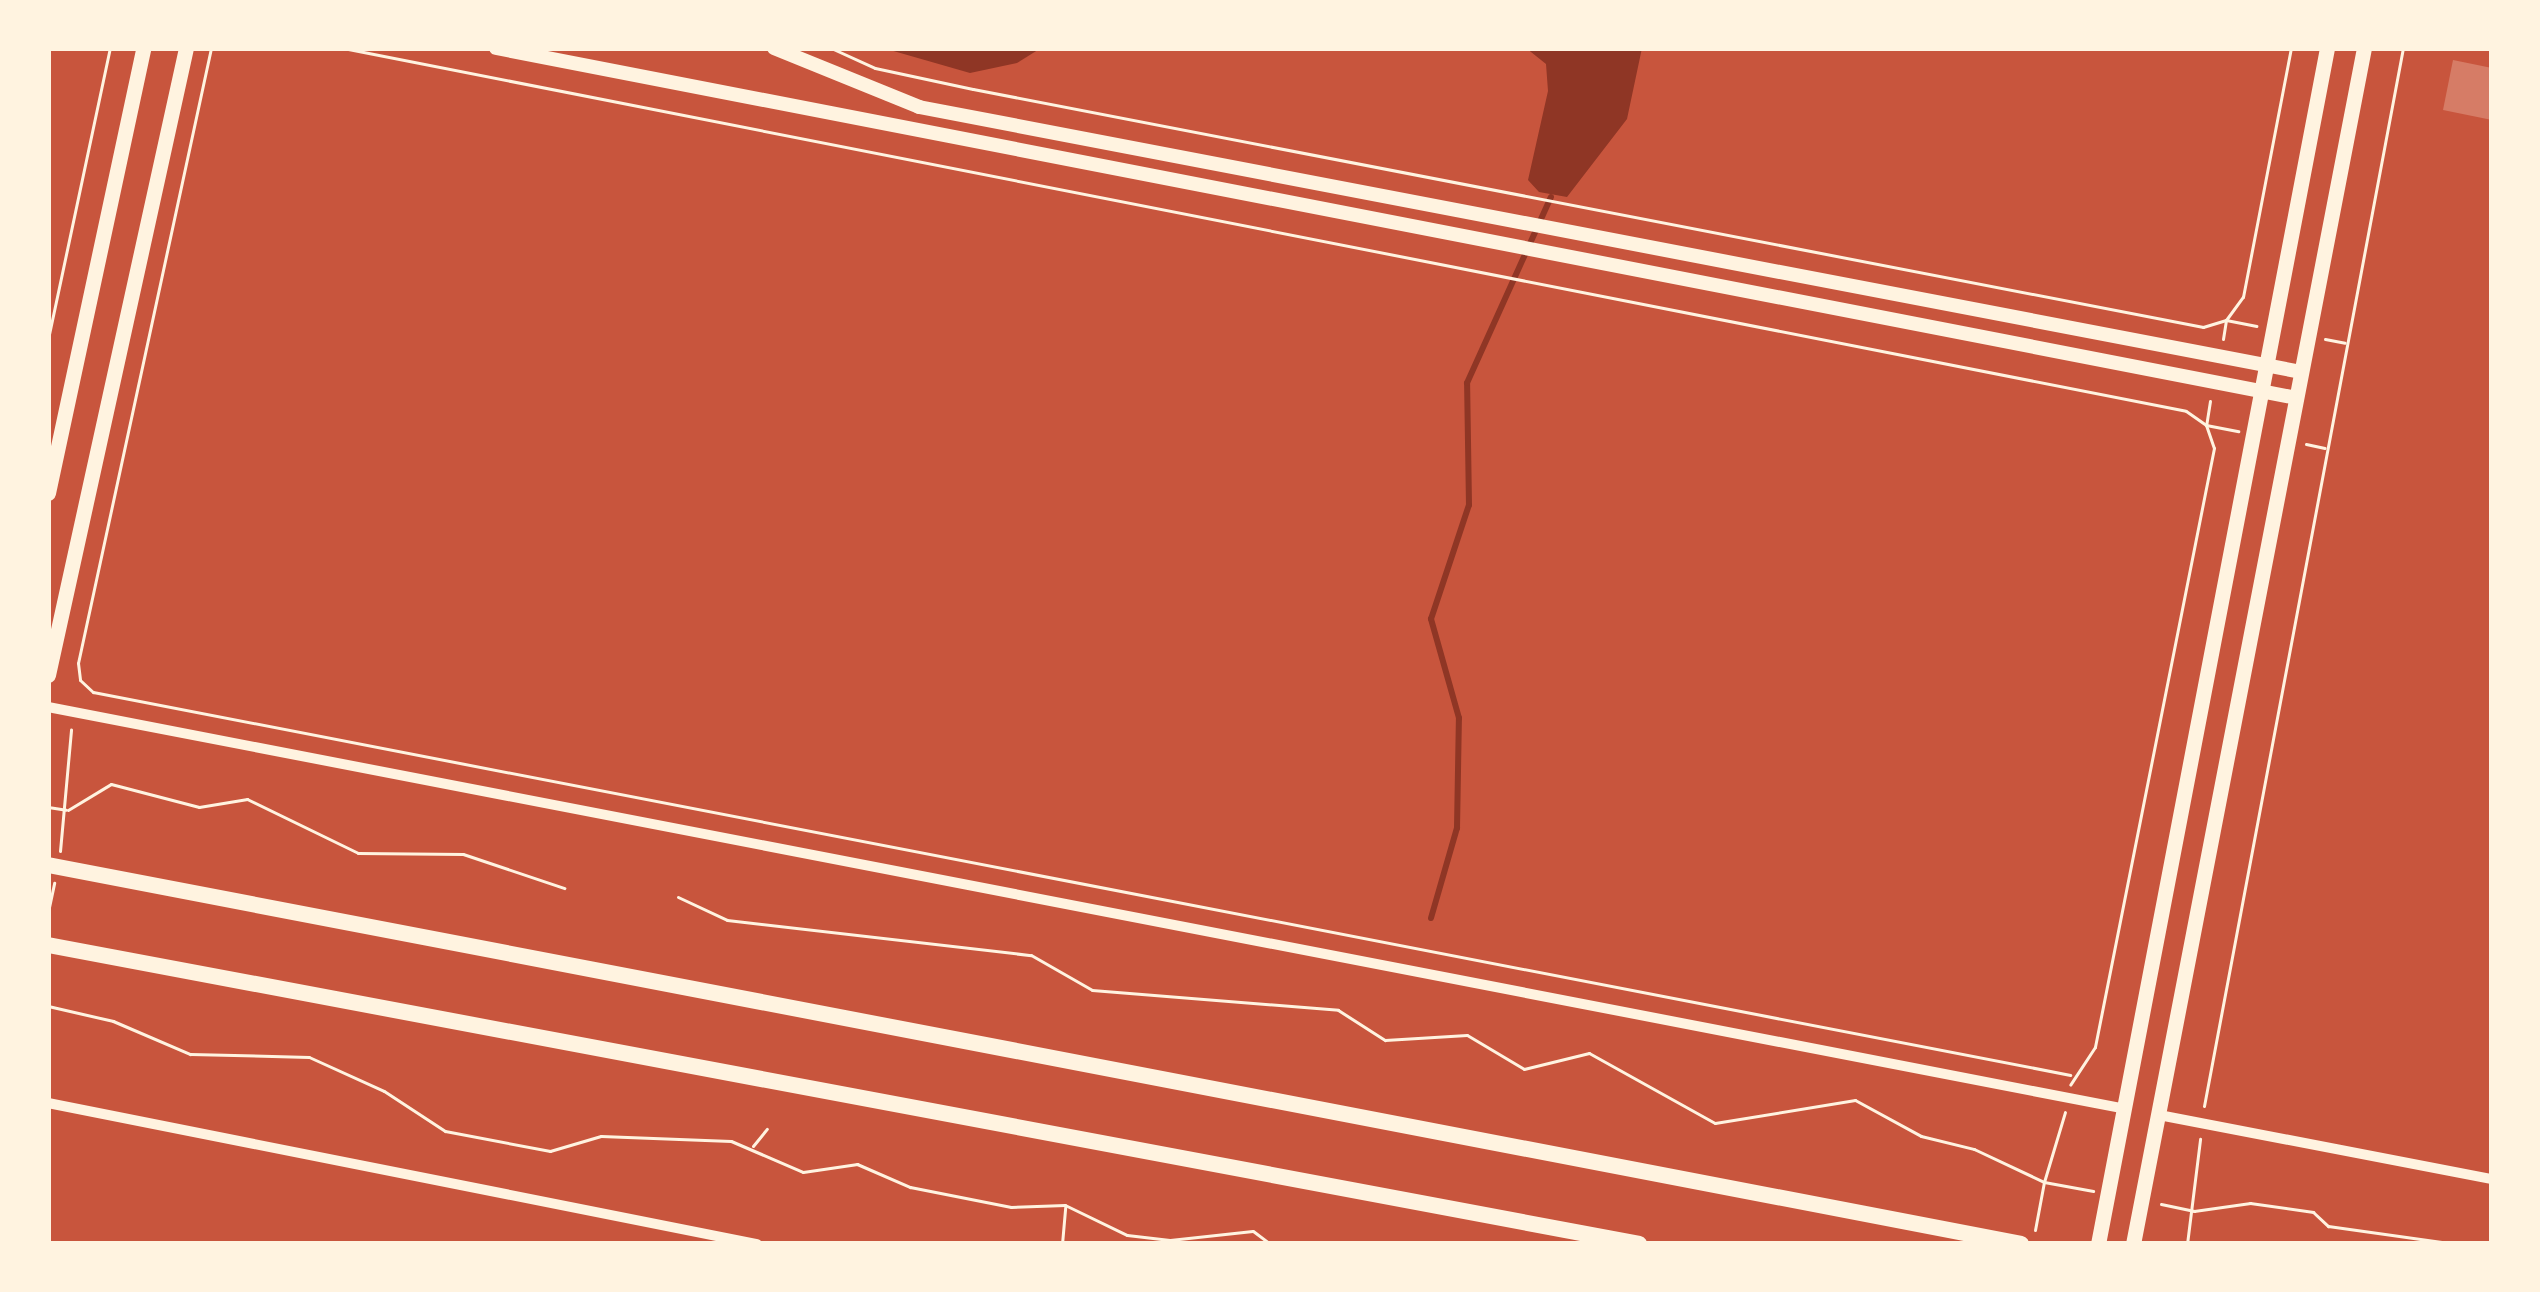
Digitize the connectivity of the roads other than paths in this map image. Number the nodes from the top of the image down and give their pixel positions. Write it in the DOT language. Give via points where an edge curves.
graph roads {
  1 [pos="143,48"];
  2 [pos="186,48"];
  3 [pos="496,48"];
  4 [pos="774,48"];
  5 [pos="2327,48"];
  6 [pos="2364,48"];
  7 [pos="2267,367"];
  8 [pos="2302,372"];
  9 [pos="2261,392"];
  10 [pos="2296,398"];
  11 [pos="48,493"];
  12 [pos="48,676"];
  13 [pos="48,707"];
  14 [pos="48,866"];
  15 [pos="48,945"];
  16 [pos="48,1102"];
  17 [pos="2125,1109"];
  18 [pos="2159,1115"];
  19 [pos="2492,1179"];
  20 [pos="758,1244"];
  21 [pos="1639,1244"];
  22 [pos="2021,1244"];
  23 [pos="2098,1244"];
  24 [pos="2132,1244"];
  1 -- 11 [label="main road"];
  2 -- 12 [label="main road"];
  3 -- 9 [label="street"];
  4 -- 7 [label="street" via="919,107"];
  5 -- 7 [label="main road"];
  6 -- 8 [label="main road"];
  7 -- 8 [label="street"];
  7 -- 9 [label="main road"];
  8 -- 10 [label="main road"];
  9 -- 10 [label="street"];
  9 -- 17 [label="main road"];
  10 -- 18 [label="main road"];
  13 -- 17 [label="street"];
  14 -- 22 [label="main road"];
  15 -- 21 [label="main road"];
  16 -- 20 [label="street"];
  17 -- 23 [label="main road"];
  18 -- 19 [label="street"];
  18 -- 24 [label="main road"];
}
